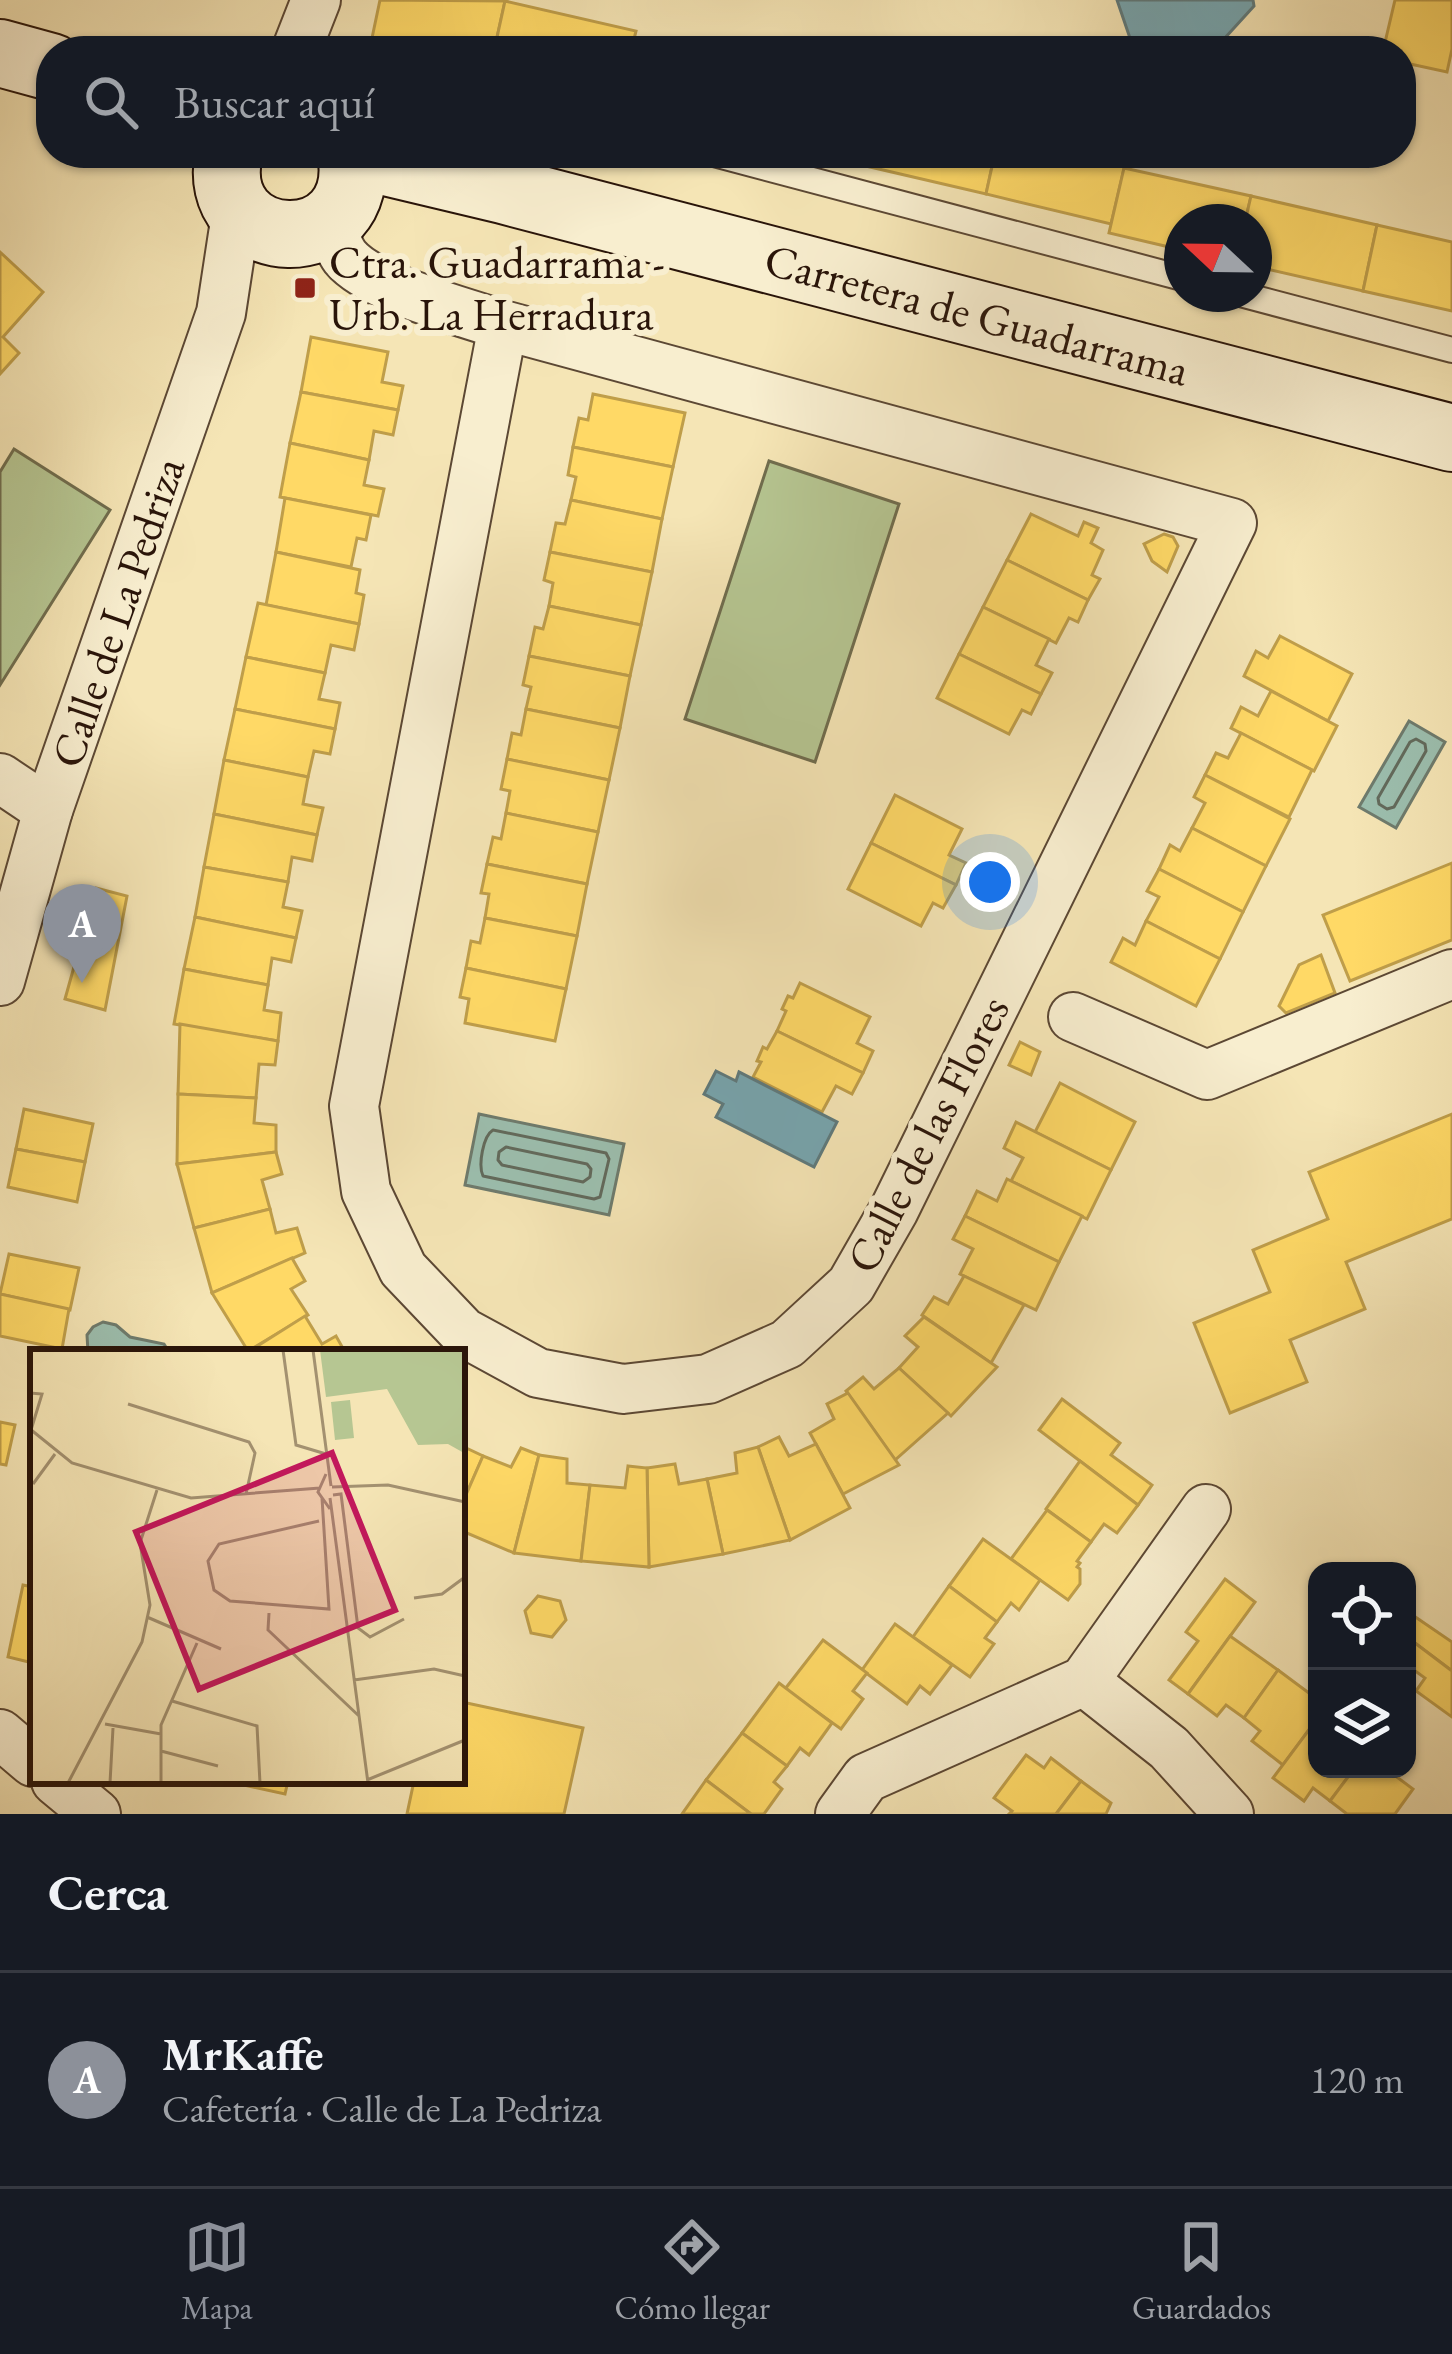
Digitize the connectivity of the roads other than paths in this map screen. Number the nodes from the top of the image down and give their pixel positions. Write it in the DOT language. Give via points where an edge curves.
graph roads {
  1 [pos="0,53"];
  2 [pos="36,63"];
  3 [pos="767,168"];
  4 [pos="283,185"];
  5 [pos="1164,273"];
  6 [pos="1272,302"];
  7 [pos="503,325"];
  8 [pos="1452,350"];
  9 [pos="1452,438"];
  10 [pos="0,778"];
  11 [pos="48,810"];
  12 [pos="1452,974"];
  13 [pos="0,981"];
  14 [pos="1073,1017"];
  15 [pos="1206,1509"];
  16 [pos="1084,1682"];
  17 [pos="0,1734"];
  18 [pos="30,1759"];
  19 [pos="60,1784"];
  20 [pos="95,1814"];
  21 [pos="840,1814"];
  22 [pos="1229,1814"];
  1 -- 2 [label="main road"];
  3 -- 5 [label="lane"];
  4 -- 7 [label="street, Calle de las Flores" via="362,271"];
  4 -- 9 [label="main road, Carretera de Guadarrama" via="428,195 503,190"];
  4 -- 11 [label="street, Calle de La Pedriza" via="221,313"];
  6 -- 8 [label="lane"];
  7 -- 7 [label="street, Calle de las Flores" via="1232,523 851,1285 787,1344 708,1379 623,1389 538,1373 463,1332 403,1269 366,1191 354,1106"];
  10 -- 11 [label="street"];
  11 -- 13 [label="street, Calle de La Pedriza"];
  12 -- 14 [label="street" via="1207,1076"];
  15 -- 16 [label="street"];
  16 -- 21 [label="street" via="866,1778"];
  16 -- 22 [label="street" via="1169,1748"];
  17 -- 18 [label="street"];
  19 -- 20 [label="street"];
}
